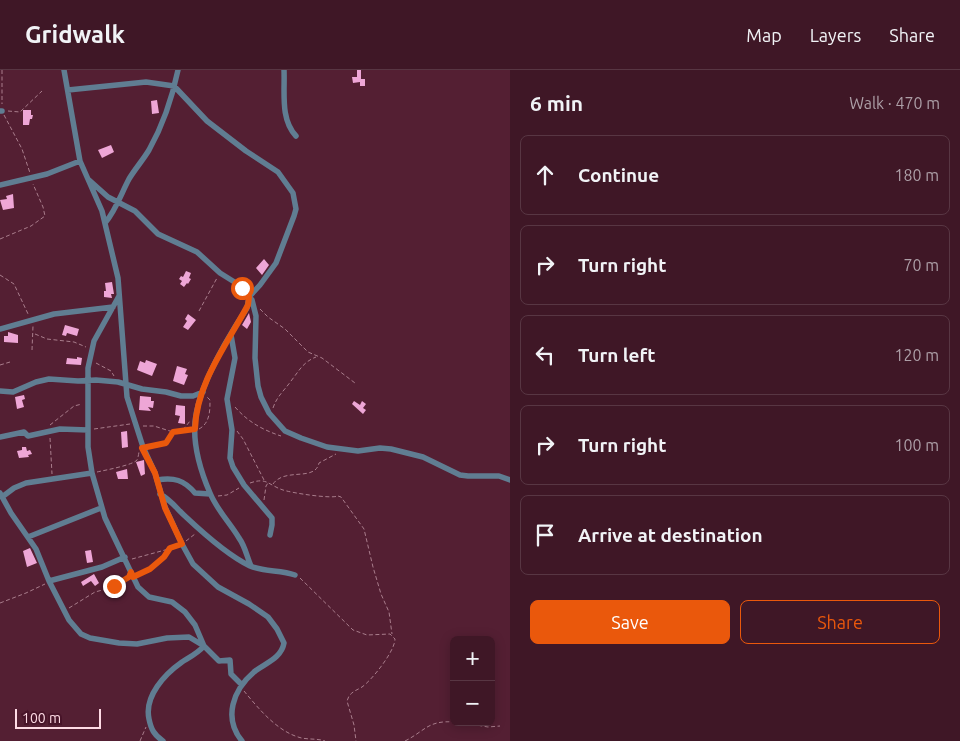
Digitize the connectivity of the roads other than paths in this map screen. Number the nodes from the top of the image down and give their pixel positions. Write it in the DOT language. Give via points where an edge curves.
graph roads {
  1 [pos="64,70"];
  2 [pos="178,70"];
  3 [pos="284,70"];
  4 [pos="174,86"];
  5 [pos="68,90"];
  6 [pos="296,136"];
  7 [pos="80,161"];
  8 [pos="86,177"];
  9 [pos="0,185"];
  10 [pos="118,202"];
  11 [pos="105,223"];
  12 [pos="119,296"];
  13 [pos="249,297"];
  14 [pos="113,307"];
  15 [pos="0,329"];
  16 [pos="231,335"];
  17 [pos="87,380"];
  18 [pos="126,384"];
  19 [pos="0,391"];
  20 [pos="202,394"];
  21 [pos="88,430"];
  22 [pos="0,437"];
  23 [pos="92,473"];
  24 [pos="157,480"];
  25 [pos="510,480"];
  26 [pos="160,494"];
  27 [pos="210,494"];
  28 [pos="1,495"];
  29 [pos="102,508"];
  30 [pos="270,535"];
  31 [pos="28,537"];
  32 [pos="126,559"];
  33 [pos="251,566"];
  34 [pos="295,574"];
  35 [pos="49,581"];
  36 [pos="204,646"];
  37 [pos="241,686"];
  38 [pos="163,741"];
  39 [pos="242,741"];
  1 -- 5 [label="street"];
  2 -- 4 [label="street"];
  3 -- 6 [label="street" via="285,118"];
  4 -- 5 [label="street" via="146,82"];
  4 -- 10 [label="street" via="158,132"];
  4 -- 13 [label="street" via="207,121 276,169 293,193 296,209 276,263"];
  5 -- 7 [label="street"];
  7 -- 8 [label="street"];
  7 -- 9 [label="street"];
  8 -- 10 [label="street"];
  8 -- 11 [label="street"];
  10 -- 11 [label="street"];
  10 -- 13 [label="street" via="135,211 158,234 197,252"];
  11 -- 12 [label="street"];
  12 -- 14 [label="street"];
  12 -- 18 [label="street"];
  13 -- 16 [label="street" via="248,305"];
  13 -- 25 [label="street" via="256,316 258,386 271,416 285,431 327,447 358,451 391,449 422,457 460,475 499,476"];
  14 -- 15 [label="street" via="65,312"];
  14 -- 17 [label="street" via="91,350"];
  16 -- 20 [label="street"];
  16 -- 30 [label="street" via="235,358 227,399 232,430 230,458 244,485 272,520"];
  17 -- 18 [label="street"];
  17 -- 19 [label="street" via="41,380 13,392"];
  17 -- 21 [label="street"];
  18 -- 20 [label="street" via="181,396"];
  18 -- 24 [label="street" via="142,448"];
  20 -- 27 [label="street" via="196,412 196,444"];
  21 -- 22 [label="street" via="60,429 28,436 24,432"];
  21 -- 23 [label="street"];
  23 -- 28 [label="street" via="26,483"];
  23 -- 29 [label="street"];
  24 -- 26 [label="street"];
  24 -- 27 [label="street" via="176,479 195,493"];
  26 -- 33 [label="street" via="201,530"];
  26 -- 37 [label="street" via="193,564 218,587 249,604 278,629 283,648 280,653"];
  27 -- 33 [label="street" via="240,539"];
  28 -- 31 [label="street"];
  29 -- 31 [label="street"];
  29 -- 32 [label="street"];
  31 -- 35 [label="street"];
  32 -- 35 [label="street"];
  32 -- 36 [label="street" via="138,586 149,597 172,602 186,612 196,625"];
  33 -- 34 [label="street"];
  35 -- 36 [label="street" via="75,628 90,638 137,644 185,636"];
  36 -- 37 [label="street" via="219,661 230,660 231,674"];
  36 -- 38 [label="street" via="173,669 151,697 148,719 155,736"];
  37 -- 39 [label="street" via="233,702 231,716 234,730"];
}
